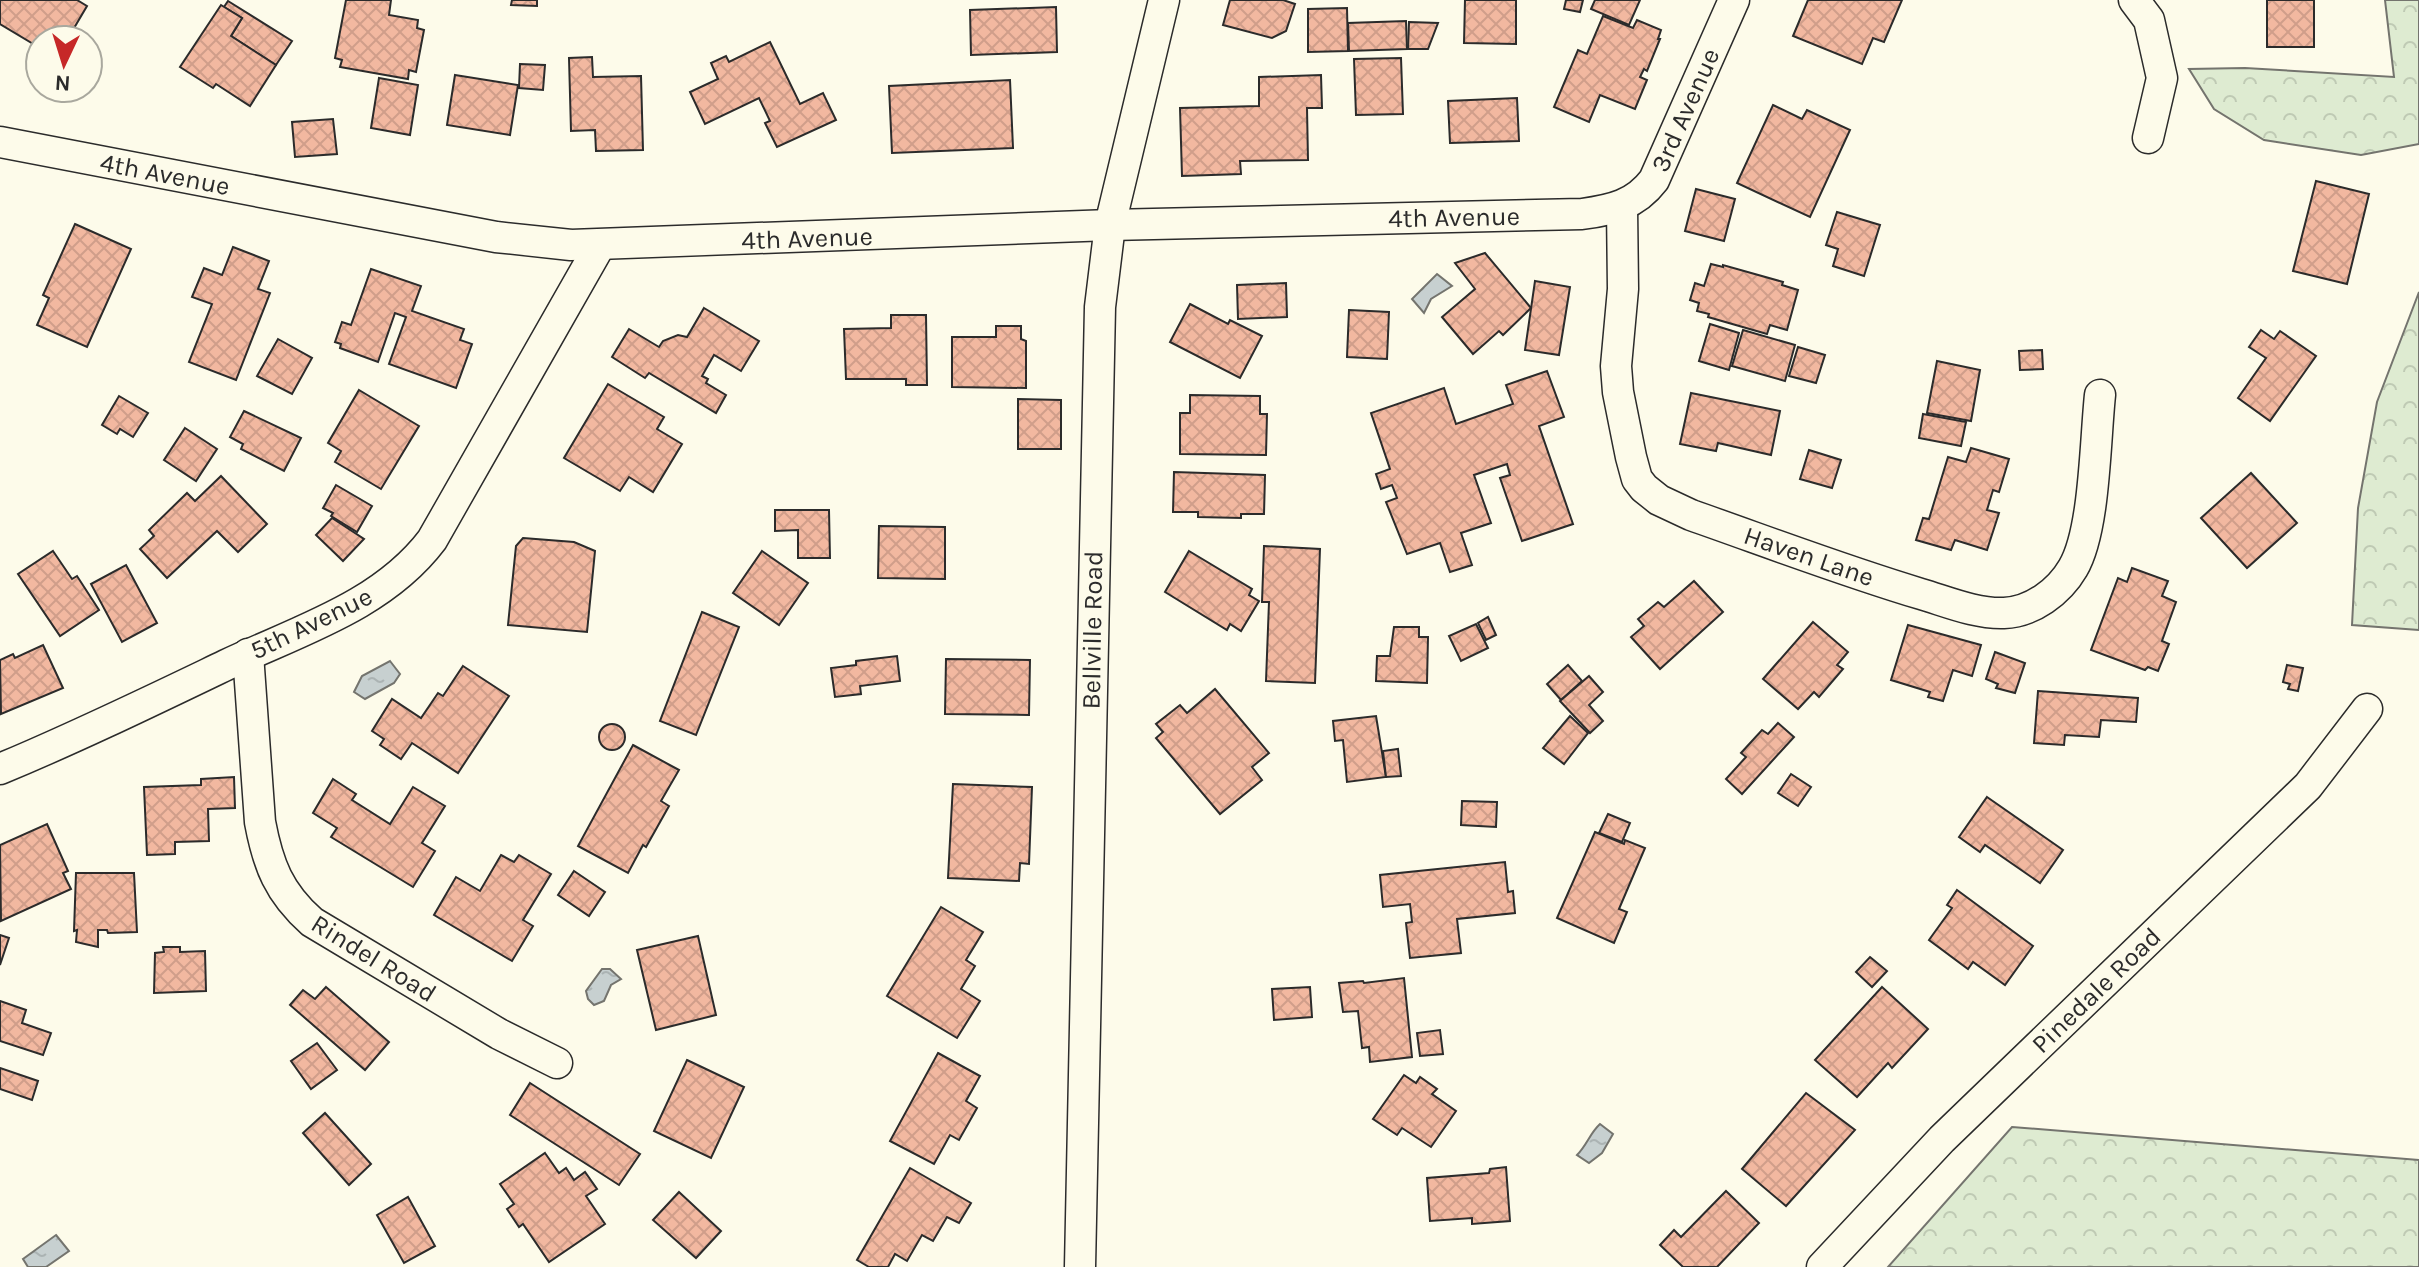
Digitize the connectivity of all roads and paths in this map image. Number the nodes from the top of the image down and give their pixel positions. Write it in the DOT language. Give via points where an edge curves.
graph roads {
  1 [pos="1164,0"];
  2 [pos="1734,0"];
  3 [pos="2134,0"];
  4 [pos="2148,138"];
  5 [pos="0,142"];
  6 [pos="1622,207"];
  7 [pos="1110,225"];
  8 [pos="600,245"];
  9 [pos="2100,395"];
  10 [pos="248,654"];
  11 [pos="2367,709"];
  12 [pos="0,769"];
  13 [pos="557,1063"];
  14 [pos="1080,1267"];
  15 [pos="1822,1267"];
  1 -- 7 [label="street, Bellville Road"];
  2 -- 6 [label="street, 3rd Avenue" via="1662,167 1645,191"];
  3 -- 4 [label="street" via="2149,20 2162,78"];
  5 -- 8 [label="street, 4th Avenue" via="496,237"];
  6 -- 7 [label="street, 4th Avenue" via="1582,214"];
  6 -- 9 [label="street, Haven Lane" via="1623,289 1616,366 1631,457 1644,488 1691,515 1955,604 1991,612 2021,611 2050,595 2080,554 2087,531"];
  7 -- 8 [label="street, 4th Avenue"];
  7 -- 14 [label="street, Bellville Road" via="1100,307 1095,456"];
  8 -- 10 [label="street, 5th Avenue" via="424,550 355,606"];
  10 -- 12 [label="street, 5th Avenue"];
  10 -- 13 [label="street, Rindel Road" via="260,822 280,886 293,905 312,922 499,1034"];
  11 -- 15 [label="street, Pinedale Road" via="2308,786 1942,1139"];
}
